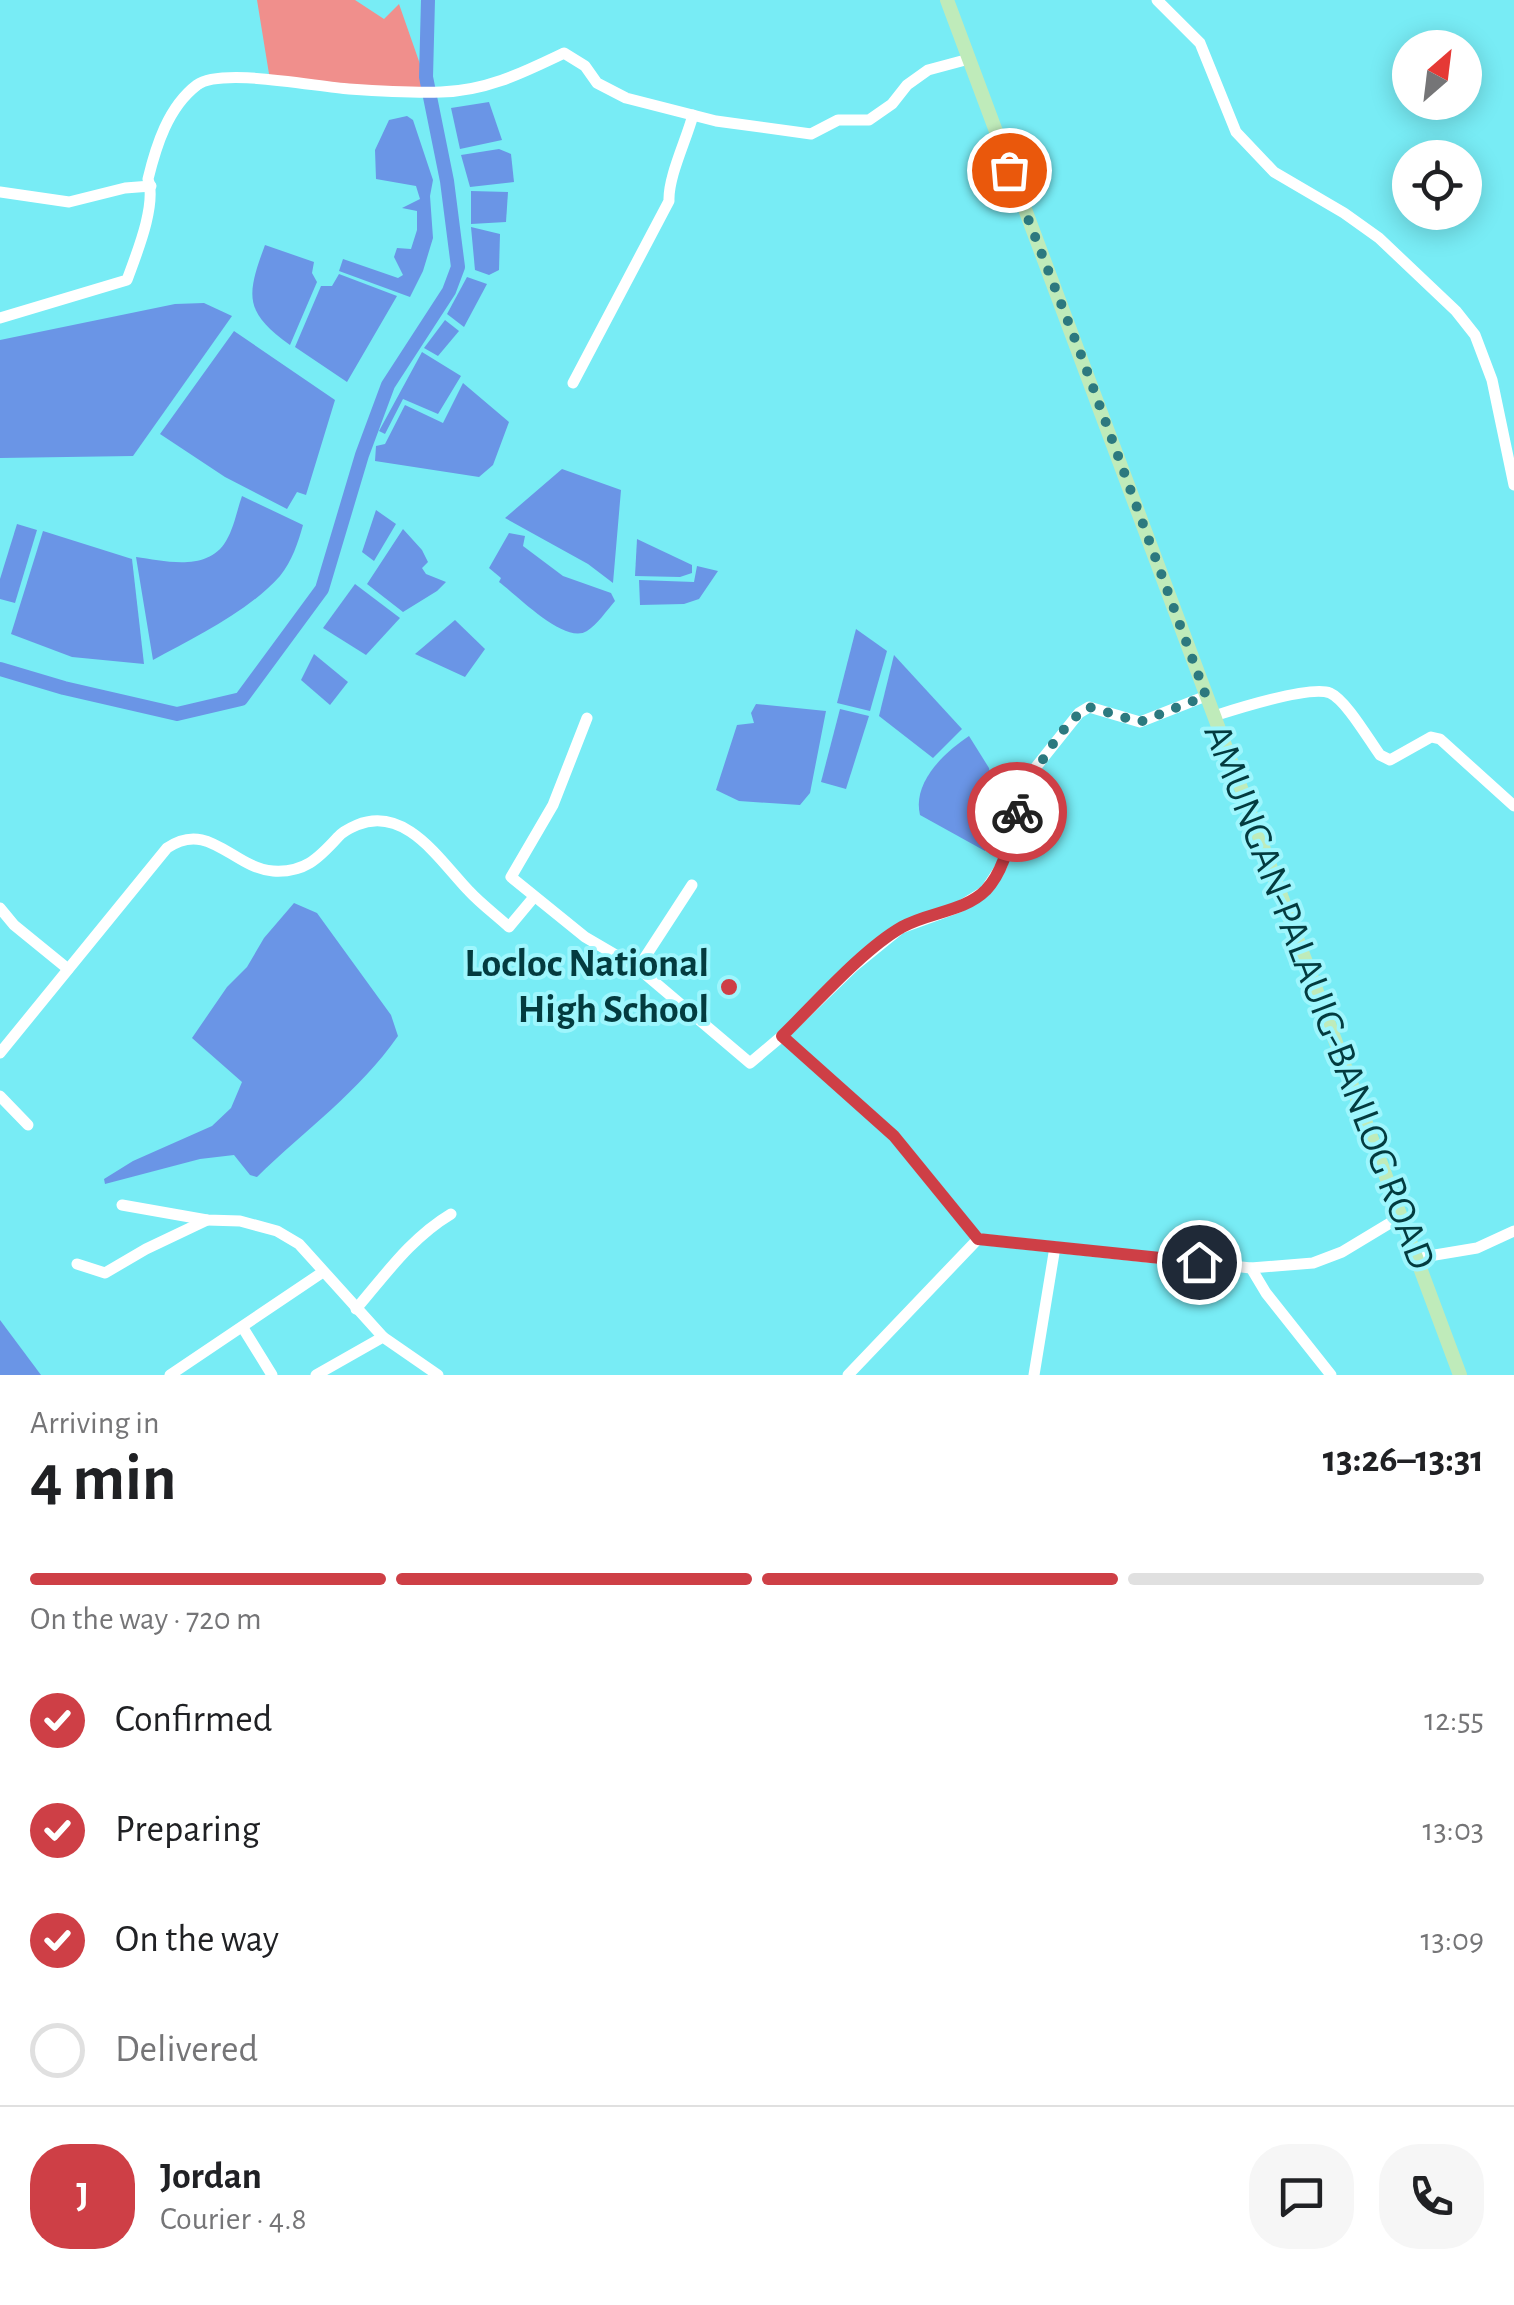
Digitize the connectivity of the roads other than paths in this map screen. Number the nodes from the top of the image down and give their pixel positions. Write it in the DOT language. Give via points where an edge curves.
graph roads {
  1 [pos="947,0"];
  2 [pos="1157,0"];
  3 [pos="970,59"];
  4 [pos="694,114"];
  5 [pos="151,186"];
  6 [pos="0,192"];
  7 [pos="0,318"];
  8 [pos="572,383"];
  9 [pos="1514,485"];
  10 [pos="1206,696"];
  11 [pos="1214,716"];
  12 [pos="587,718"];
  13 [pos="1514,806"];
  14 [pos="692,886"];
  15 [pos="534,896"];
  16 [pos="0,908"];
  17 [pos="638,968"];
  18 [pos="68,969"];
  19 [pos="782,1036"];
  20 [pos="0,1053"];
  21 [pos="0,1096"];
  22 [pos="28,1126"];
  23 [pos="122,1205"];
  24 [pos="451,1214"];
  25 [pos="1400,1217"];
  26 [pos="207,1220"];
  27 [pos="1514,1231"];
  28 [pos="978,1239"];
  29 [pos="1055,1247"];
  30 [pos="1417,1258"];
  31 [pos="77,1264"];
  32 [pos="1251,1268"];
  33 [pos="323,1272"];
  34 [pos="356,1309"];
  35 [pos="242,1328"];
  36 [pos="382,1337"];
  37 [pos="170,1375"];
  38 [pos="272,1375"];
  39 [pos="316,1375"];
  40 [pos="438,1375"];
  41 [pos="848,1375"];
  42 [pos="1034,1375"];
  43 [pos="1331,1375"];
  44 [pos="1460,1375"];
  1 -- 3 [label="main road, AMUNGAN-PALAUIG-BANLOG ROAD"];
  2 -- 9 [label="street" via="1200,43 1236,132 1256,154 1380,238 1475,335 1492,380"];
  3 -- 4 [label="street" via="928,70 869,120 838,120 811,134"];
  3 -- 10 [label="main road, AMUNGAN-PALAUIG-BANLOG ROAD"];
  4 -- 5 [label="street" via="626,98 564,53 500,83 444,92 214,78 197,85 174,112 153,156"];
  4 -- 8 [label="street" via="668,201"];
  5 -- 6 [label="street" via="69,202"];
  5 -- 7 [label="street" via="127,280"];
  10 -- 11 [label="main road, AMUNGAN-PALAUIG-BANLOG ROAD"];
  10 -- 19 [label="street" via="1140,722 1089,707 1079,712 1036,767 1002,865 986,890 901,928"];
  11 -- 13 [label="street" via="1324,692 1338,700 1380,755 1390,760 1431,737 1440,739"];
  11 -- 25 [label="main road, AMUNGAN-PALAUIG-BANLOG ROAD"];
  12 -- 15 [label="street" via="553,806 511,877"];
  14 -- 17 [label="street"];
  15 -- 17 [label="street"];
  15 -- 18 [label="street" via="510,927 409,829 372,820 341,833 311,864 291,872 260,869 205,840 182,838"];
  16 -- 18 [label="street"];
  17 -- 19 [label="street" via="750,1063"];
  18 -- 20 [label="street"];
  19 -- 28 [label="street" via="894,1136"];
  21 -- 22 [label="street"];
  23 -- 26 [label="street"];
  24 -- 34 [label="street" via="417,1237"];
  25 -- 30 [label="main road, AMUNGAN-PALAUIG-BANLOG ROAD"];
  25 -- 32 [label="street" via="1313,1263"];
  26 -- 31 [label="street" via="105,1273"];
  26 -- 33 [label="street" via="277,1231"];
  27 -- 30 [label="street" via="1477,1248"];
  28 -- 29 [label="street"];
  28 -- 41 [label="street"];
  29 -- 32 [label="street"];
  29 -- 42 [label="street"];
  30 -- 44 [label="main road, AMUNGAN-PALAUIG-BANLOG ROAD"];
  32 -- 43 [label="street"];
  33 -- 34 [label="street"];
  33 -- 35 [label="street"];
  34 -- 36 [label="street"];
  35 -- 37 [label="street"];
  35 -- 38 [label="street"];
  36 -- 39 [label="street"];
  36 -- 40 [label="street"];
}
